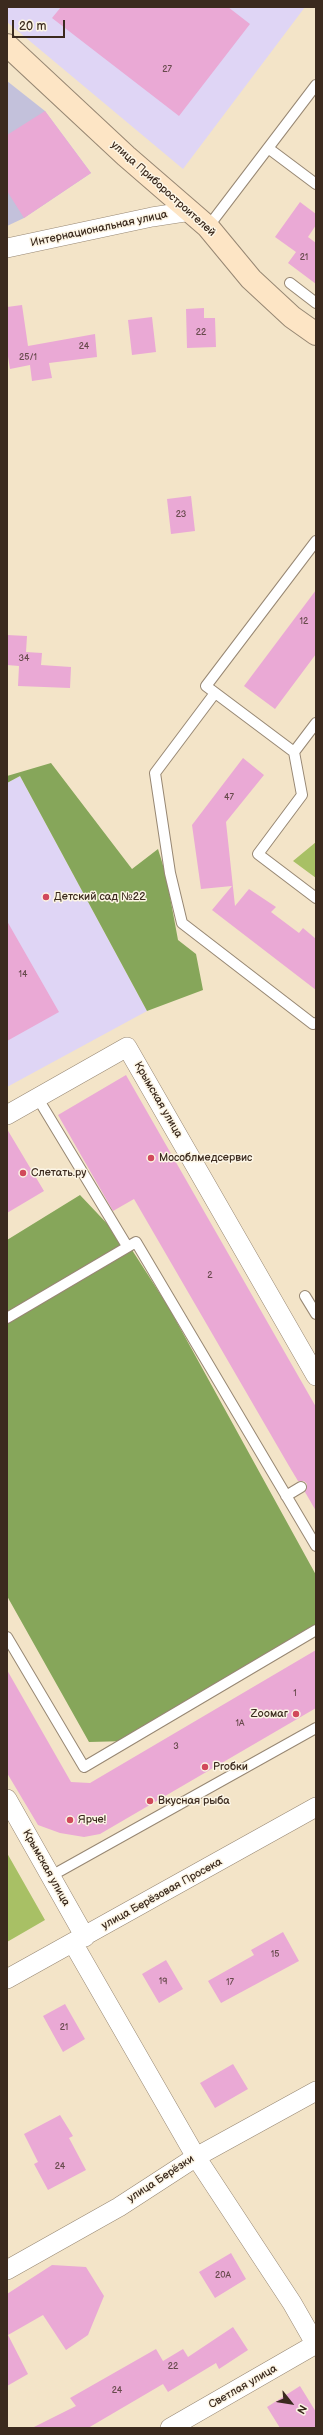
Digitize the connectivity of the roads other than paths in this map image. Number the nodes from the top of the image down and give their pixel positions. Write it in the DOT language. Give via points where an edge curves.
graph roads {
  1 [pos="7,45"];
  2 [pos="316,85"];
  3 [pos="268,148"];
  4 [pos="316,184"];
  5 [pos="190,211"];
  6 [pos="208,227"];
  7 [pos="7,248"];
  8 [pos="290,283"];
  9 [pos="316,303"];
  10 [pos="316,334"];
  11 [pos="316,541"];
  12 [pos="216,693"];
  13 [pos="316,723"];
  14 [pos="294,752"];
  15 [pos="316,898"];
  16 [pos="316,1024"];
  17 [pos="37,1097"];
  18 [pos="7,1115"];
  19 [pos="127,1246"];
  20 [pos="305,1296"];
  21 [pos="316,1314"];
  22 [pos="7,1318"];
  23 [pos="316,1376"];
  24 [pos="301,1487"];
  25 [pos="286,1496"];
  26 [pos="316,1546"];
  27 [pos="316,1630"];
  28 [pos="7,1637"];
  29 [pos="316,1728"];
  30 [pos="7,1799"];
  31 [pos="316,1807"];
  32 [pos="51,1876"];
  33 [pos="79,1940"];
  34 [pos="7,1980"];
  35 [pos="316,2091"];
  36 [pos="196,2157"];
  37 [pos="7,2270"];
  38 [pos="316,2344"];
  39 [pos="170,2428"];
  1 -- 5 [label="street, улица Приборостроителей" via="126,156"];
  2 -- 3 [label="lane"];
  3 -- 4 [label="lane"];
  3 -- 6 [label="lane"];
  5 -- 6 [label="street, улица Приборостроителей"];
  5 -- 7 [label="street, Интернациональная улица"];
  6 -- 10 [label="street, улица Приборостроителей" via="252,280 292,317"];
  8 -- 9 [label="lane"];
  11 -- 12 [label="lane" via="206,686"];
  12 -- 14 [label="lane"];
  12 -- 16 [label="lane" via="155,773 170,873 182,923"];
  13 -- 14 [label="lane"];
  14 -- 15 [label="lane" via="302,795 258,854"];
  17 -- 18 [label="street, Крымская улица"];
  17 -- 19 [label="lane"];
  17 -- 23 [label="street, Крымская улица" via="127,1047"];
  19 -- 22 [label="lane"];
  19 -- 25 [label="lane" via="136,1242"];
  20 -- 21 [label="lane"];
  24 -- 25 [label="lane"];
  25 -- 26 [label="lane"];
  27 -- 28 [label="lane" via="84,1767"];
  29 -- 32 [label="lane"];
  30 -- 32 [label="street, Крымская улица"];
  31 -- 33 [label="street, улица Берёзовая Просека"];
  32 -- 33 [label="street, Крымская улица"];
  33 -- 34 [label="street, улица Берёзовая Просека"];
  33 -- 36 [label="street, Крымская улица"];
  35 -- 36 [label="street, улица Берёзки"];
  36 -- 37 [label="street, улица Берёзки" via="119,2207"];
  36 -- 38 [label="street, Крымская улица" via="292,2302"];
  38 -- 39 [label="street, Светлая улица"];
}
